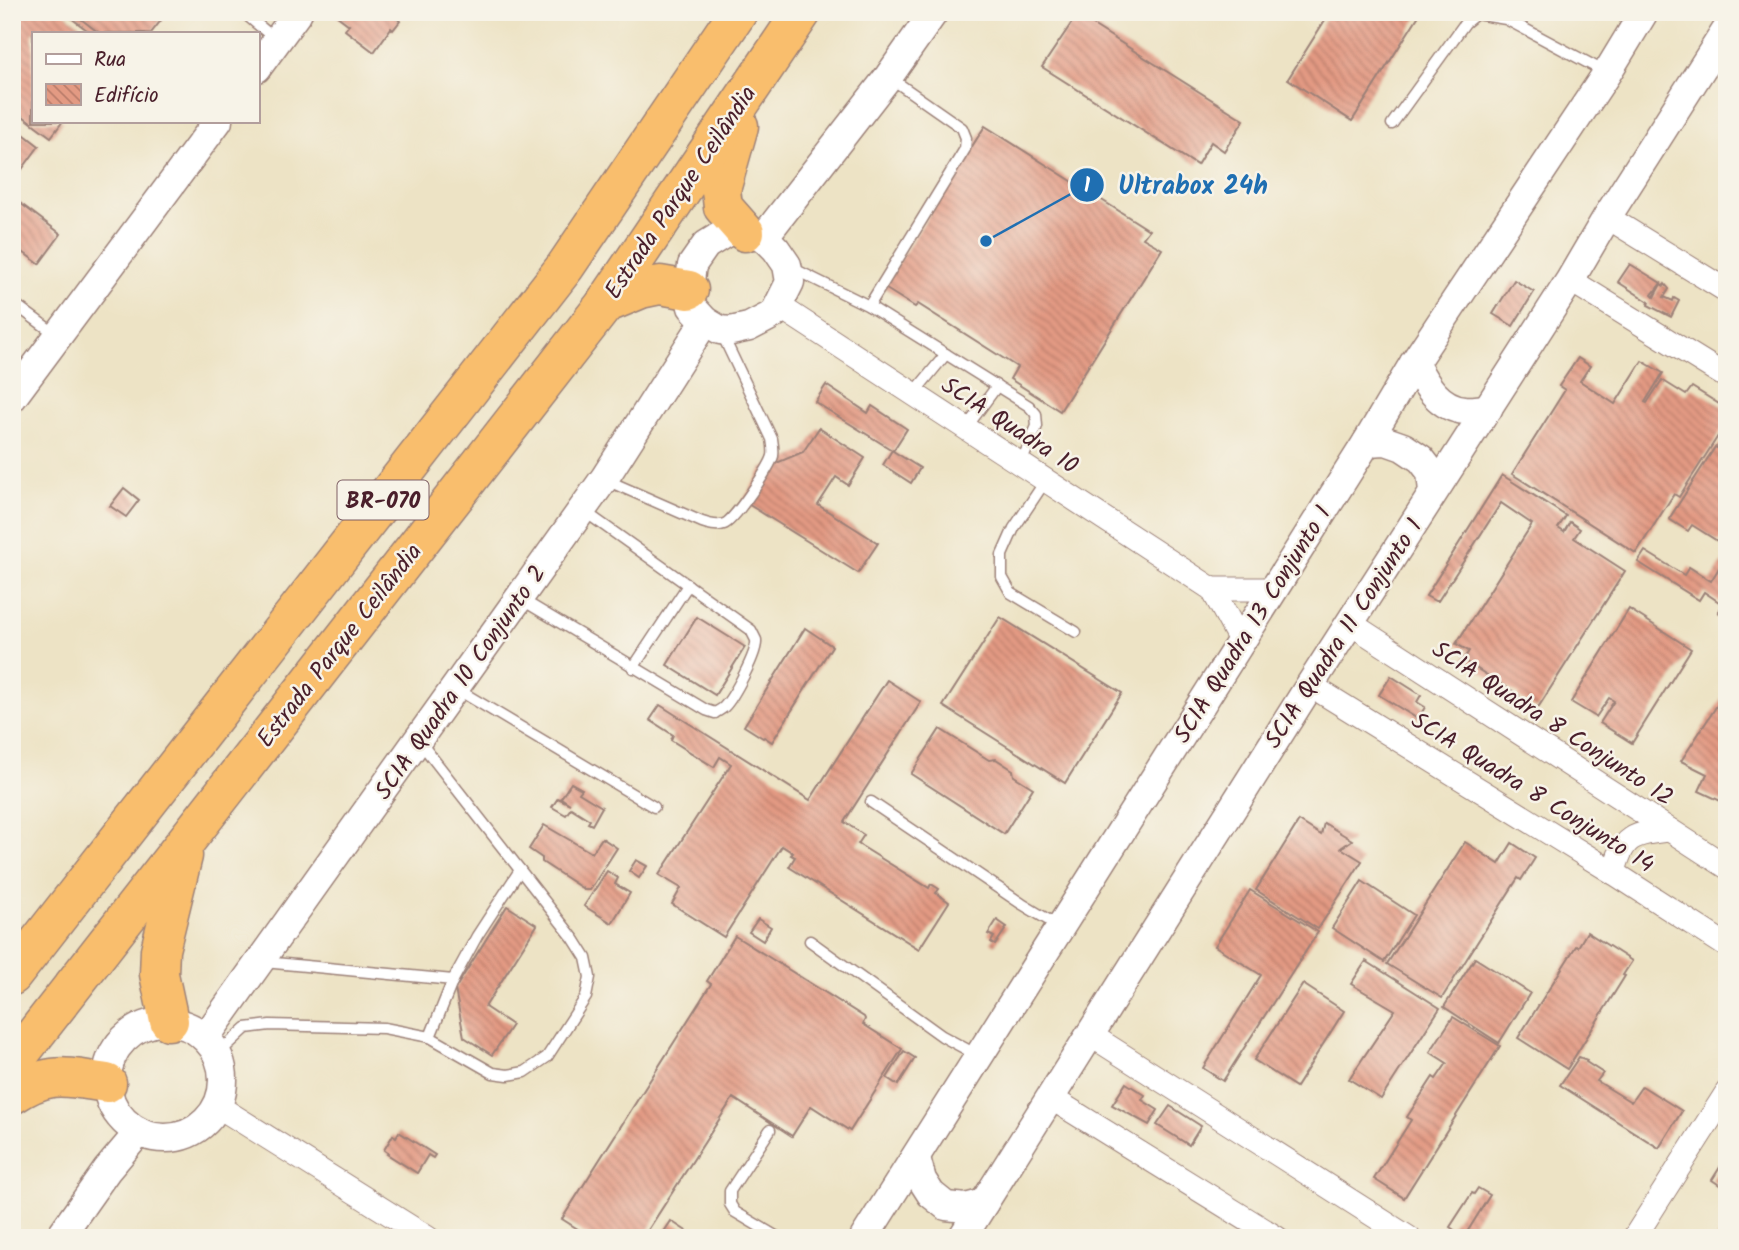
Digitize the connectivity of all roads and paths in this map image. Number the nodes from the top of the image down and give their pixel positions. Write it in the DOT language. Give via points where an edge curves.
graph roads {
  1 [pos="243,12"];
  2 [pos="298,12"];
  3 [pos="738,12"];
  4 [pos="802,12"];
  5 [pos="934,12"];
  6 [pos="1644,12"];
  7 [pos="1727,29"];
  8 [pos="277,41"];
  9 [pos="768,61"];
  10 [pos="259,65"];
  11 [pos="1607,73"];
  12 [pos="889,76"];
  13 [pos="217,122"];
  14 [pos="1392,124"];
  15 [pos="1607,217"];
  16 [pos="754,234"];
  17 [pos="787,265"];
  18 [pos="1570,280"];
  19 [pos="1727,291"];
  20 [pos="12,302"];
  21 [pos="605,304"];
  22 [pos="779,306"];
  23 [pos="869,306"];
  24 [pos="705,314"];
  25 [pos="58,336"];
  26 [pos="946,354"];
  27 [pos="1414,363"];
  28 [pos="1727,377"];
  29 [pos="997,386"];
  30 [pos="914,393"];
  31 [pos="12,398"];
  32 [pos="1488,409"];
  33 [pos="966,428"];
  34 [pos="1367,442"];
  35 [pos="1021,463"];
  36 [pos="604,479"];
  37 [pos="1045,480"];
  38 [pos="1433,492"];
  39 [pos="582,510"];
  40 [pos="688,585"];
  41 [pos="1212,589"];
  42 [pos="1274,589"];
  43 [pos="519,598"];
  44 [pos="1350,623"];
  45 [pos="1076,632"];
  46 [pos="1241,642"];
  47 [pos="633,668"];
  48 [pos="1310,685"];
  49 [pos="455,688"];
  50 [pos="418,740"];
  51 [pos="871,802"];
  52 [pos="654,807"];
  53 [pos="1670,830"];
  54 [pos="187,840"];
  55 [pos="1727,867"];
  56 [pos="520,870"];
  57 [pos="1614,873"];
  58 [pos="1060,927"];
  59 [pos="810,941"];
  60 [pos="1727,946"];
  61 [pos="261,962"];
  62 [pos="12,976"];
  63 [pos="453,980"];
  64 [pos="169,1021"];
  65 [pos="1089,1034"];
  66 [pos="430,1037"];
  67 [pos="211,1046"];
  68 [pos="979,1057"];
  69 [pos="12,1064"];
  70 [pos="107,1083"];
  71 [pos="1727,1092"];
  72 [pos="12,1095"];
  73 [pos="1051,1098"];
  74 [pos="216,1105"];
  75 [pos="770,1129"];
  76 [pos="139,1132"];
  77 [pos="916,1158"];
  78 [pos="984,1203"];
  79 [pos="1403,1234"];
  80 [pos="59,1238"];
  81 [pos="428,1238"];
  82 [pos="779,1238"];
  83 [pos="864,1238"];
  84 [pos="962,1238"];
  85 [pos="1277,1238"];
  86 [pos="1374,1238"];
  87 [pos="1634,1238"];
  1 -- 8 [label="lane"];
  2 -- 8 [label="street"];
  3 -- 62 [label="highway, BR-070" via="565,267"];
  4 -- 9 [label="highway, Estrada Parque Ceilândia / BR-070"];
  5 -- 12 [label="street"];
  6 -- 11 [label="street, SCIA Quadra 13 Conjunto 1"];
  7 -- 15 [label="street, SCIA Quadra 11 Conjunto 1"];
  8 -- 10 [label="street"];
  9 -- 16 [label="highway" via="737,130 720,190 723,207"];
  9 -- 21 [label="highway, Estrada Parque Ceilândia / BR-070"];
  11 -- 14 [label="lane" via="1506,19 1476,14"];
  11 -- 27 [label="street, SCIA Quadra 13 Conjunto 1"];
  12 -- 16 [label="street"];
  12 -- 23 [label="lane" via="962,128 966,138 965,149"];
  13 -- 25 [label="street"];
  15 -- 18 [label="street, SCIA Quadra 11 Conjunto 1"];
  15 -- 19 [label="street"];
  16 -- 17 [label="street" via="776,249"];
  16 -- 24 [label="street" via="727,232 706,245 692,265"];
  17 -- 22 [label="street" via="790,282"];
  17 -- 23 [label="lane"];
  18 -- 28 [label="street"];
  18 -- 32 [label="street, SCIA Quadra 11 Conjunto 1"];
  20 -- 25 [label="lane"];
  21 -- 24 [label="highway" via="660,285"];
  21 -- 54 [label="highway, Estrada Parque Ceilândia / BR-070"];
  22 -- 24 [label="street" via="775,314 731,331"];
  22 -- 30 [label="street, SCIA Quadra 10"];
  23 -- 26 [label="lane"];
  24 -- 36 [label="street, SCIA Quadra 10 Conjunto 2"];
  24 -- 36 [label="lane" via="772,439 774,453 769,465 733,518 713,525"];
  25 -- 31 [label="street"];
  26 -- 29 [label="lane"];
  26 -- 30 [label="lane"];
  27 -- 32 [label="street" via="1427,387 1445,404 1463,410"];
  27 -- 34 [label="street, SCIA Quadra 13 Conjunto 1"];
  29 -- 33 [label="lane"];
  29 -- 35 [label="lane" via="1036,414 1037,426"];
  30 -- 33 [label="street, SCIA Quadra 10"];
  32 -- 38 [label="street, SCIA Quadra 11 Conjunto 1"];
  33 -- 35 [label="street, SCIA Quadra 10"];
  34 -- 38 [label="street" via="1386,441 1421,459 1431,472"];
  34 -- 42 [label="street, SCIA Quadra 13 Conjunto 1"];
  35 -- 37 [label="street, SCIA Quadra 10"];
  36 -- 39 [label="street, SCIA Quadra 10 Conjunto 2"];
  37 -- 41 [label="street, SCIA Quadra 10"];
  37 -- 45 [label="lane" via="1002,555 1002,577 1011,593"];
  38 -- 44 [label="street, SCIA Quadra 11 Conjunto 1"];
  39 -- 40 [label="lane"];
  39 -- 43 [label="street, SCIA Quadra 10 Conjunto 2"];
  40 -- 47 [label="lane"];
  40 -- 47 [label="lane" via="751,630 756,640 752,659 729,701 715,713 706,710"];
  41 -- 42 [label="street"];
  41 -- 46 [label="street, SCIA Quadra 10"];
  42 -- 46 [label="street, SCIA Quadra 13 Conjunto 1"];
  43 -- 47 [label="lane"];
  43 -- 49 [label="street, SCIA Quadra 10 Conjunto 2"];
  44 -- 48 [label="street, SCIA Quadra 11 Conjunto 1"];
  44 -- 53 [label="street, SCIA Quadra 8 Conjunto 12"];
  46 -- 58 [label="street, SCIA Quadra 13 Conjunto 1"];
  48 -- 57 [label="street, SCIA Quadra 8 Conjunto 14"];
  48 -- 65 [label="street, SCIA Quadra 11 Conjunto 1"];
  49 -- 50 [label="street, SCIA Quadra 10 Conjunto 2"];
  49 -- 52 [label="lane"];
  50 -- 56 [label="lane"];
  50 -- 61 [label="street, SCIA Quadra 10 Conjunto 2"];
  51 -- 58 [label="lane"];
  53 -- 55 [label="street, SCIA Quadra 8 Conjunto 12"];
  53 -- 57 [label="street" via="1632,838 1618,853"];
  54 -- 64 [label="highway" via="160,950 159,974"];
  54 -- 69 [label="highway, Estrada Parque Ceilândia / BR-070"];
  56 -- 63 [label="lane"];
  56 -- 66 [label="lane" via="586,958 590,977 586,997 547,1057 525,1072 493,1073"];
  57 -- 60 [label="street, SCIA Quadra 8 Conjunto 14"];
  58 -- 68 [label="street, SCIA Quadra 13 Conjunto 1"];
  59 -- 68 [label="lane"];
  61 -- 63 [label="lane"];
  61 -- 67 [label="street, SCIA Quadra 10 Conjunto 2"];
  63 -- 66 [label="lane"];
  64 -- 67 [label="street" via="188,1026"];
  64 -- 70 [label="street" via="145,1025 124,1038 110,1059"];
  65 -- 73 [label="street, SCIA Quadra 11 Conjunto 1"];
  65 -- 79 [label="street"];
  66 -- 67 [label="lane" via="384,1028 270,1025 246,1028"];
  67 -- 74 [label="street" via="223,1075"];
  68 -- 77 [label="street, SCIA Quadra 13 Conjunto 1"];
  70 -- 72 [label="highway" via="52,1076"];
  70 -- 76 [label="street" via="110,1100 122,1119"];
  71 -- 87 [label="street"];
  73 -- 78 [label="street, SCIA Quadra 11 Conjunto 1"];
  73 -- 85 [label="street"];
  74 -- 76 [label="street" via="212,1114 188,1133 160,1138"];
  74 -- 81 [label="street"];
  75 -- 82 [label="lane" via="730,1191 730,1204 735,1212"];
  76 -- 80 [label="street"];
  77 -- 78 [label="street" via="922,1180 946,1206 966,1208"];
  77 -- 83 [label="street, SCIA Quadra 13 Conjunto 1"];
  78 -- 84 [label="street, SCIA Quadra 11 Conjunto 1"];
  79 -- 86 [label="street"];
}
